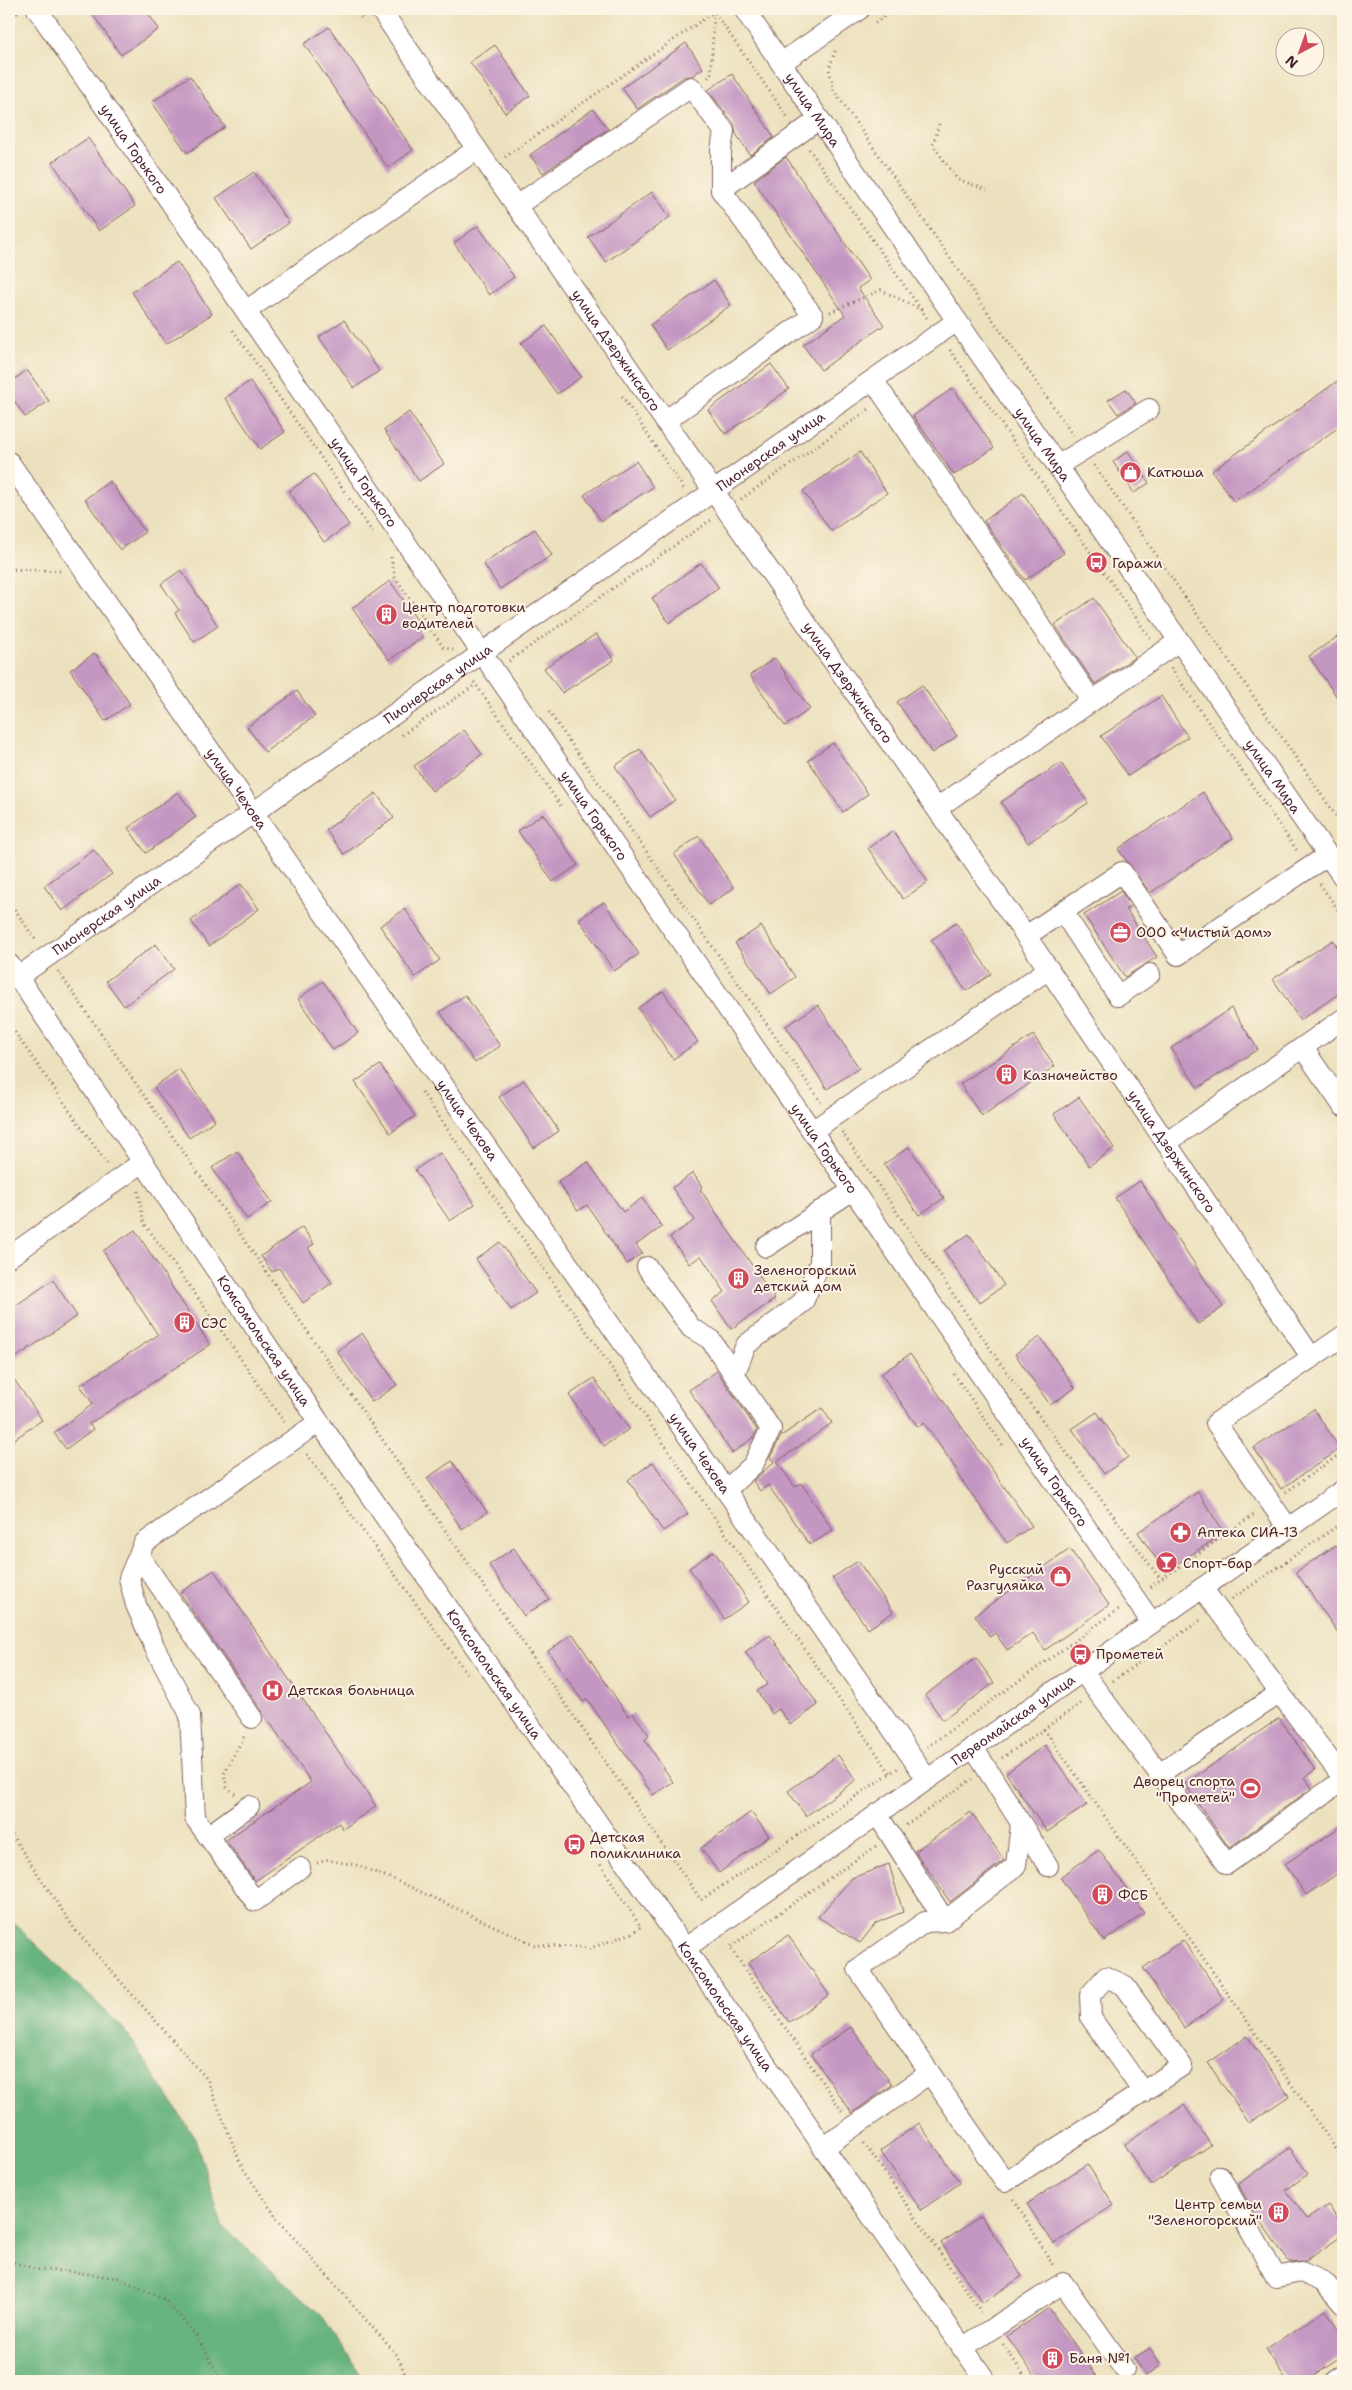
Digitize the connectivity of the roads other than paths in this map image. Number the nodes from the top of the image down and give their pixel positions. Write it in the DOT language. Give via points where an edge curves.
graph roads {
  1 [pos="37,9"];
  2 [pos="380,9"];
  3 [pos="744,9"];
  4 [pos="860,9"];
  5 [pos="781,63"];
  6 [pos="819,119"];
  7 [pos="477,149"];
  8 [pos="721,190"];
  9 [pos="516,206"];
  10 [pos="246,311"];
  11 [pos="957,321"];
  12 [pos="873,380"];
  13 [pos="1149,409"];
  14 [pos="665,421"];
  15 [pos="9,462"];
  16 [pos="1057,466"];
  17 [pos="714,491"];
  18 [pos="1179,641"];
  19 [pos="482,653"];
  20 [pos="1092,701"];
  21 [pos="937,808"];
  22 [pos="253,812"];
  23 [pos="1328,855"];
  24 [pos="1343,877"];
  25 [pos="1063,912"];
  26 [pos="1026,936"];
  27 [pos="1049,969"];
  28 [pos="13,971"];
  29 [pos="1150,974"];
  30 [pos="1343,1020"];
  31 [pos="1303,1048"];
  32 [pos="1343,1106"];
  33 [pos="812,1131"];
  34 [pos="1166,1143"];
  35 [pos="138,1165"];
  36 [pos="853,1190"];
  37 [pos="820,1211"];
  38 [pos="766,1247"];
  39 [pos="9,1257"];
  40 [pos="647,1267"];
  41 [pos="1343,1336"];
  42 [pos="1312,1358"];
  43 [pos="734,1375"];
  44 [pos="319,1422"];
  45 [pos="726,1490"];
  46 [pos="1340,1498"];
  47 [pos="1288,1528"];
  48 [pos="139,1556"];
  49 [pos="1202,1588"];
  50 [pos="1152,1623"];
  51 [pos="1082,1671"];
  52 [pos="1280,1693"];
  53 [pos="252,1718"];
  54 [pos="973,1747"];
  55 [pos="1160,1774"];
  56 [pos="928,1779"];
  57 [pos="1343,1779"];
  58 [pos="249,1806"];
  59 [pos="877,1814"];
  60 [pos="1021,1824"];
  61 [pos="208,1836"];
  62 [pos="1048,1866"];
  63 [pos="300,1868"];
  64 [pos="945,1921"];
  65 [pos="684,1948"];
  66 [pos="930,2073"];
  67 [pos="1143,2092"];
  68 [pos="823,2148"];
  69 [pos="1220,2176"];
  70 [pos="1343,2304"];
  71 [pos="962,2348"];
  72 [pos="1124,2369"];
  73 [pos="1343,2375"];
  74 [pos="986,2381"];
  75 [pos="1334,2381"];
  1 -- 10 [label="street, улица Горького"];
  2 -- 7 [label="street, улица Дзержинского"];
  3 -- 5 [label="street, улица Мира"];
  4 -- 5 [label="street"];
  5 -- 6 [label="street, улица Мира"];
  6 -- 8 [label="street"];
  6 -- 11 [label="street, улица Мира"];
  7 -- 9 [label="street, улица Дзержинского"];
  7 -- 10 [label="street"];
  8 -- 9 [label="street" via="724,131 691,87"];
  8 -- 14 [label="street" via="813,316"];
  9 -- 14 [label="street, улица Дзержинского"];
  10 -- 19 [label="street, улица Горького"];
  11 -- 12 [label="street, Пионерская улица"];
  11 -- 16 [label="street, улица Мира"];
  12 -- 17 [label="street, Пионерская улица"];
  12 -- 20 [label="street"];
  13 -- 16 [label="street"];
  14 -- 17 [label="street, улица Дзержинского"];
  15 -- 22 [label="street, улица Чехова"];
  16 -- 18 [label="street, улица Мира"];
  17 -- 19 [label="street, Пионерская улица"];
  17 -- 21 [label="street, улица Дзержинского"];
  18 -- 20 [label="street"];
  18 -- 23 [label="street, улица Мира"];
  19 -- 22 [label="street, Пионерская улица"];
  19 -- 33 [label="street, улица Горького"];
  20 -- 21 [label="street"];
  21 -- 26 [label="street, улица Дзержинского"];
  22 -- 28 [label="street, Пионерская улица" via="47,956"];
  22 -- 45 [label="street, улица Чехова"];
  23 -- 24 [label="street, улица Мира"];
  23 -- 25 [label="street" via="1178,955 1122,872"];
  25 -- 26 [label="street"];
  25 -- 29 [label="street" via="1118,996"];
  26 -- 27 [label="street, улица Дзержинского"];
  27 -- 33 [label="street"];
  27 -- 34 [label="street, улица Дзержинского"];
  28 -- 35 [label="street, Комсомольская улица"];
  30 -- 31 [label="street"];
  31 -- 32 [label="street"];
  31 -- 34 [label="street"];
  33 -- 36 [label="street, улица Горького"];
  34 -- 42 [label="street, улица Дзержинского"];
  35 -- 39 [label="street"];
  35 -- 44 [label="street, Комсомольская улица"];
  36 -- 37 [label="street"];
  36 -- 50 [label="street, улица Горького"];
  37 -- 38 [label="street"];
  37 -- 43 [label="street" via="820,1263 803,1302 746,1345"];
  40 -- 43 [label="street" via="691,1328 710,1339"];
  41 -- 42 [label="street"];
  42 -- 47 [label="street" via="1216,1423"];
  43 -- 45 [label="street" via="771,1429 753,1465"];
  44 -- 48 [label="street" via="144,1543"];
  44 -- 65 [label="street, Комсомольская улица"];
  45 -- 56 [label="street, улица Чехова"];
  46 -- 47 [label="street, Первомайская улица"];
  47 -- 49 [label="street, Первомайская улица"];
  48 -- 53 [label="street"];
  48 -- 61 [label="street" via="129,1578 136,1605 155,1648 190,1715 195,1818"];
  49 -- 50 [label="street, Первомайская улица"];
  49 -- 52 [label="street"];
  50 -- 51 [label="street, Первомайская улица"];
  51 -- 54 [label="street, Первомайская улица"];
  51 -- 55 [label="street"];
  52 -- 55 [label="street"];
  52 -- 57 [label="street"];
  54 -- 56 [label="street, Первомайская улица"];
  54 -- 60 [label="street"];
  55 -- 57 [label="street" via="1227,1864"];
  56 -- 59 [label="street, Первомайская улица"];
  58 -- 61 [label="street"];
  59 -- 64 [label="street"];
  59 -- 65 [label="street, Первомайская улица"];
  60 -- 62 [label="street"];
  60 -- 64 [label="street" via="1016,1865"];
  61 -- 63 [label="street" via="255,1901"];
  64 -- 66 [label="street" via="926,1922 858,1969"];
  65 -- 68 [label="street, Комсомольская улица"];
  66 -- 67 [label="street" via="1005,2182"];
  66 -- 68 [label="street"];
  67 -- 67 [label="street" via="1182,2066 1124,1985 1106,1977 1090,1995 1092,2018"];
  68 -- 71 [label="street, Комсомольская улица"];
  69 -- 70 [label="street" via="1276,2277 1301,2272 1324,2282"];
  71 -- 72 [label="street" via="1063,2283"];
  71 -- 74 [label="street, Комсомольская улица"];
  73 -- 75 [label="street"];
}
